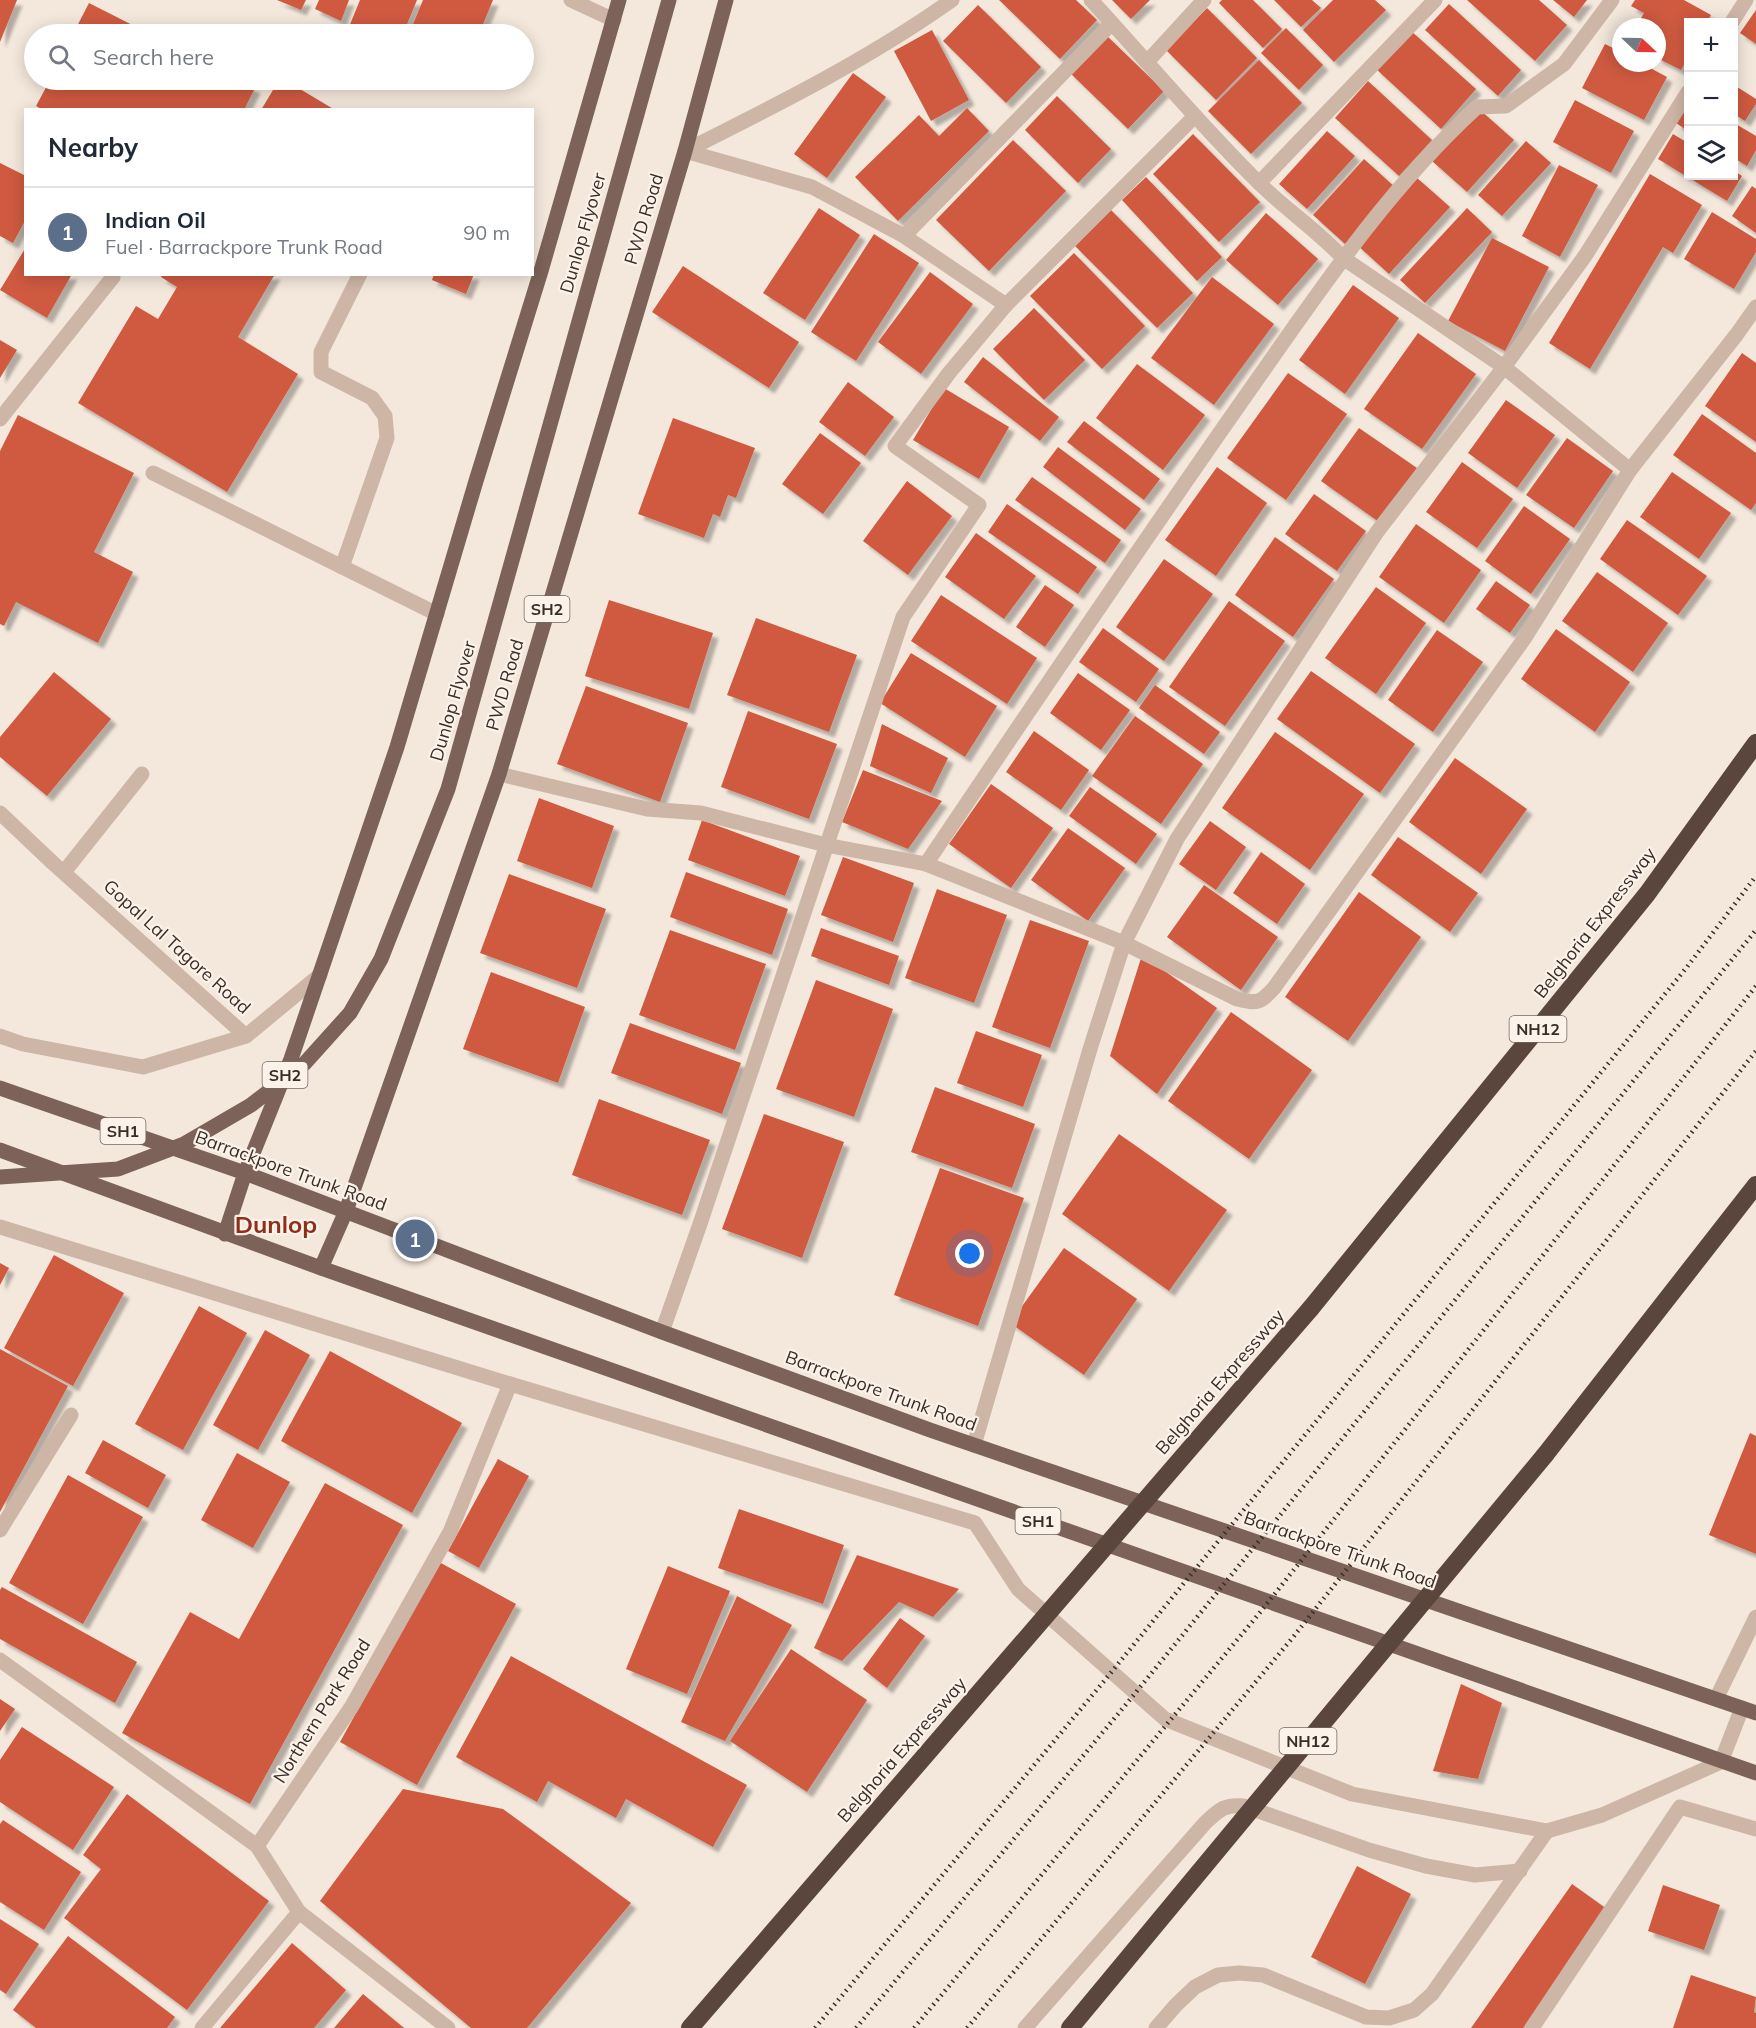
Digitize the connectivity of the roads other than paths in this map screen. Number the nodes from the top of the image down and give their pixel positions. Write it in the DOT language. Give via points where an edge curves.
graph roads {
  1 [pos="571,0"];
  2 [pos="619,0"];
  3 [pos="669,0"];
  4 [pos="726,0"];
  5 [pos="952,0"];
  6 [pos="1091,0"];
  7 [pos="1204,0"];
  8 [pos="1435,0"];
  9 [pos="1612,0"];
  10 [pos="1746,0"];
  11 [pos="1735,18"];
  12 [pos="614,20"];
  13 [pos="1112,22"];
  14 [pos="1147,62"];
  15 [pos="1684,100"];
  16 [pos="1195,116"];
  17 [pos="685,150"];
  18 [pos="1259,183"];
  19 [pos="904,236"];
  20 [pos="1343,258"];
  21 [pos="113,276"];
  22 [pos="359,276"];
  23 [pos="1006,305"];
  24 [pos="1756,307"];
  25 [pos="1504,367"];
  26 [pos="0,419"];
  27 [pos="1630,470"];
  28 [pos="153,473"];
  29 [pos="342,567"];
  30 [pos="437,614"];
  31 [pos="1756,743"];
  32 [pos="142,774"];
  33 [pos="499,774"];
  34 [pos="0,813"];
  35 [pos="826,845"];
  36 [pos="926,864"];
  37 [pos="64,872"];
  38 [pos="1124,943"];
  39 [pos="320,975"];
  40 [pos="0,1036"];
  41 [pos="246,1036"];
  42 [pos="0,1088"];
  43 [pos="0,1150"];
  44 [pos="246,1173"];
  45 [pos="0,1177"];
  46 [pos="1756,1185"];
  47 [pos="346,1211"];
  48 [pos="0,1227"];
  49 [pos="225,1234"];
  50 [pos="321,1268"];
  51 [pos="662,1332"];
  52 [pos="510,1384"];
  53 [pos="71,1415"];
  54 [pos="974,1445"];
  55 [pos="0,1530"];
  56 [pos="1756,1617"];
  57 [pos="0,1660"];
  58 [pos="1716,1699"];
  59 [pos="1749,1711"];
  60 [pos="1721,1762"];
  61 [pos="1756,1773"];
  62 [pos="1756,1829"];
  63 [pos="1547,1832"];
  64 [pos="256,1846"];
  65 [pos="1520,1871"];
  66 [pos="299,1912"];
  67 [pos="202,2028"];
  68 [pos="447,2028"];
  69 [pos="690,2028"];
  70 [pos="1025,2028"];
  71 [pos="1070,2028"];
  72 [pos="1156,2028"];
  73 [pos="1532,2028"];
  1 -- 12 [label="street"];
  2 -- 12 [label="main road, SH2"];
  3 -- 45 [label="main road, Dunlop Flyover, bridge" via="448,789 381,959 350,1013 305,1064 251,1105 184,1144 118,1169"];
  4 -- 17 [label="main road, PWD Road / SH2"];
  5 -- 17 [label="street" via="914,27 794,96"];
  6 -- 13 [label="street"];
  7 -- 14 [label="street"];
  8 -- 18 [label="street"];
  9 -- 20 [label="street" via="1564,64 1506,106 1477,107 1458,124 1416,168"];
  10 -- 11 [label="street"];
  12 -- 30 [label="main road, SH2"];
  13 -- 14 [label="street"];
  13 -- 19 [label="street"];
  14 -- 16 [label="street"];
  15 -- 25 [label="street" via="1585,256"];
  16 -- 18 [label="street"];
  16 -- 23 [label="street"];
  17 -- 19 [label="street" via="812,187"];
  17 -- 33 [label="main road, PWD Road / SH2"];
  18 -- 20 [label="street"];
  19 -- 23 [label="street"];
  20 -- 25 [label="street"];
  20 -- 36 [label="street" via="1061,662"];
  21 -- 26 [label="street"];
  22 -- 29 [label="street" via="321,352 321,372 372,398 385,416 387,438"];
  23 -- 35 [label="street" via="895,446 979,505 903,617"];
  24 -- 27 [label="street"];
  25 -- 27 [label="street"];
  25 -- 38 [label="street" via="1377,532 1177,839"];
  27 -- 38 [label="street" via="1524,639 1263,999 1253,1003 1238,999"];
  28 -- 29 [label="street"];
  29 -- 30 [label="street"];
  30 -- 39 [label="main road, SH2"];
  31 -- 69 [label="highway, Belghoria Expressway / NH12, bridge" via="1647,894 1311,1308"];
  32 -- 37 [label="street"];
  33 -- 35 [label="street" via="647,809 701,813"];
  33 -- 47 [label="main road, PWD Road / SH2"];
  34 -- 37 [label="street, Gopal Lal Tagore Road"];
  35 -- 36 [label="street"];
  35 -- 51 [label="street"];
  36 -- 38 [label="street"];
  37 -- 41 [label="street, Gopal Lal Tagore Road"];
  38 -- 54 [label="street"];
  39 -- 41 [label="street"];
  39 -- 44 [label="main road, SH2"];
  40 -- 41 [label="street, Gopal Lal Tagore Road" via="143,1067"];
  42 -- 44 [label="main road, Barrackpore Trunk Road / SH1"];
  43 -- 49 [label="main road, SH1"];
  44 -- 47 [label="main road, Barrackpore Trunk Road / SH1"];
  44 -- 49 [label="main road, SH2"];
  46 -- 71 [label="highway, NH12, bridge" via="1545,1455"];
  47 -- 50 [label="main road, PWD Road / SH2"];
  47 -- 51 [label="main road, Barrackpore Trunk Road / SH1"];
  48 -- 52 [label="street"];
  49 -- 50 [label="main road, SH1"];
  50 -- 60 [label="main road, SH1"];
  51 -- 54 [label="main road, Barrackpore Trunk Road / SH1"];
  52 -- 63 [label="street" via="975,1523 1018,1589 1165,1719 1352,1794"];
  52 -- 64 [label="street, Northern Park Road" via="450,1532 352,1706"];
  53 -- 55 [label="street"];
  54 -- 58 [label="main road, Barrackpore Trunk Road / SH1"];
  56 -- 58 [label="street"];
  57 -- 64 [label="street"];
  58 -- 59 [label="main road, Barrackpore Trunk Road / SH1"];
  59 -- 60 [label="street"];
  60 -- 61 [label="main road, SH1"];
  60 -- 63 [label="street" via="1602,1815"];
  62 -- 73 [label="street" via="1680,1807"];
  63 -- 65 [label="street"];
  64 -- 66 [label="street"];
  65 -- 70 [label="street" via="1475,1875 1426,1866 1231,1804 1205,1823"];
  65 -- 72 [label="street" via="1432,1994 1414,2010 1389,2018 1366,2017 1263,1975 1239,1973 1218,1975 1194,1987"];
  66 -- 67 [label="street"];
  66 -- 68 [label="street"];
}
